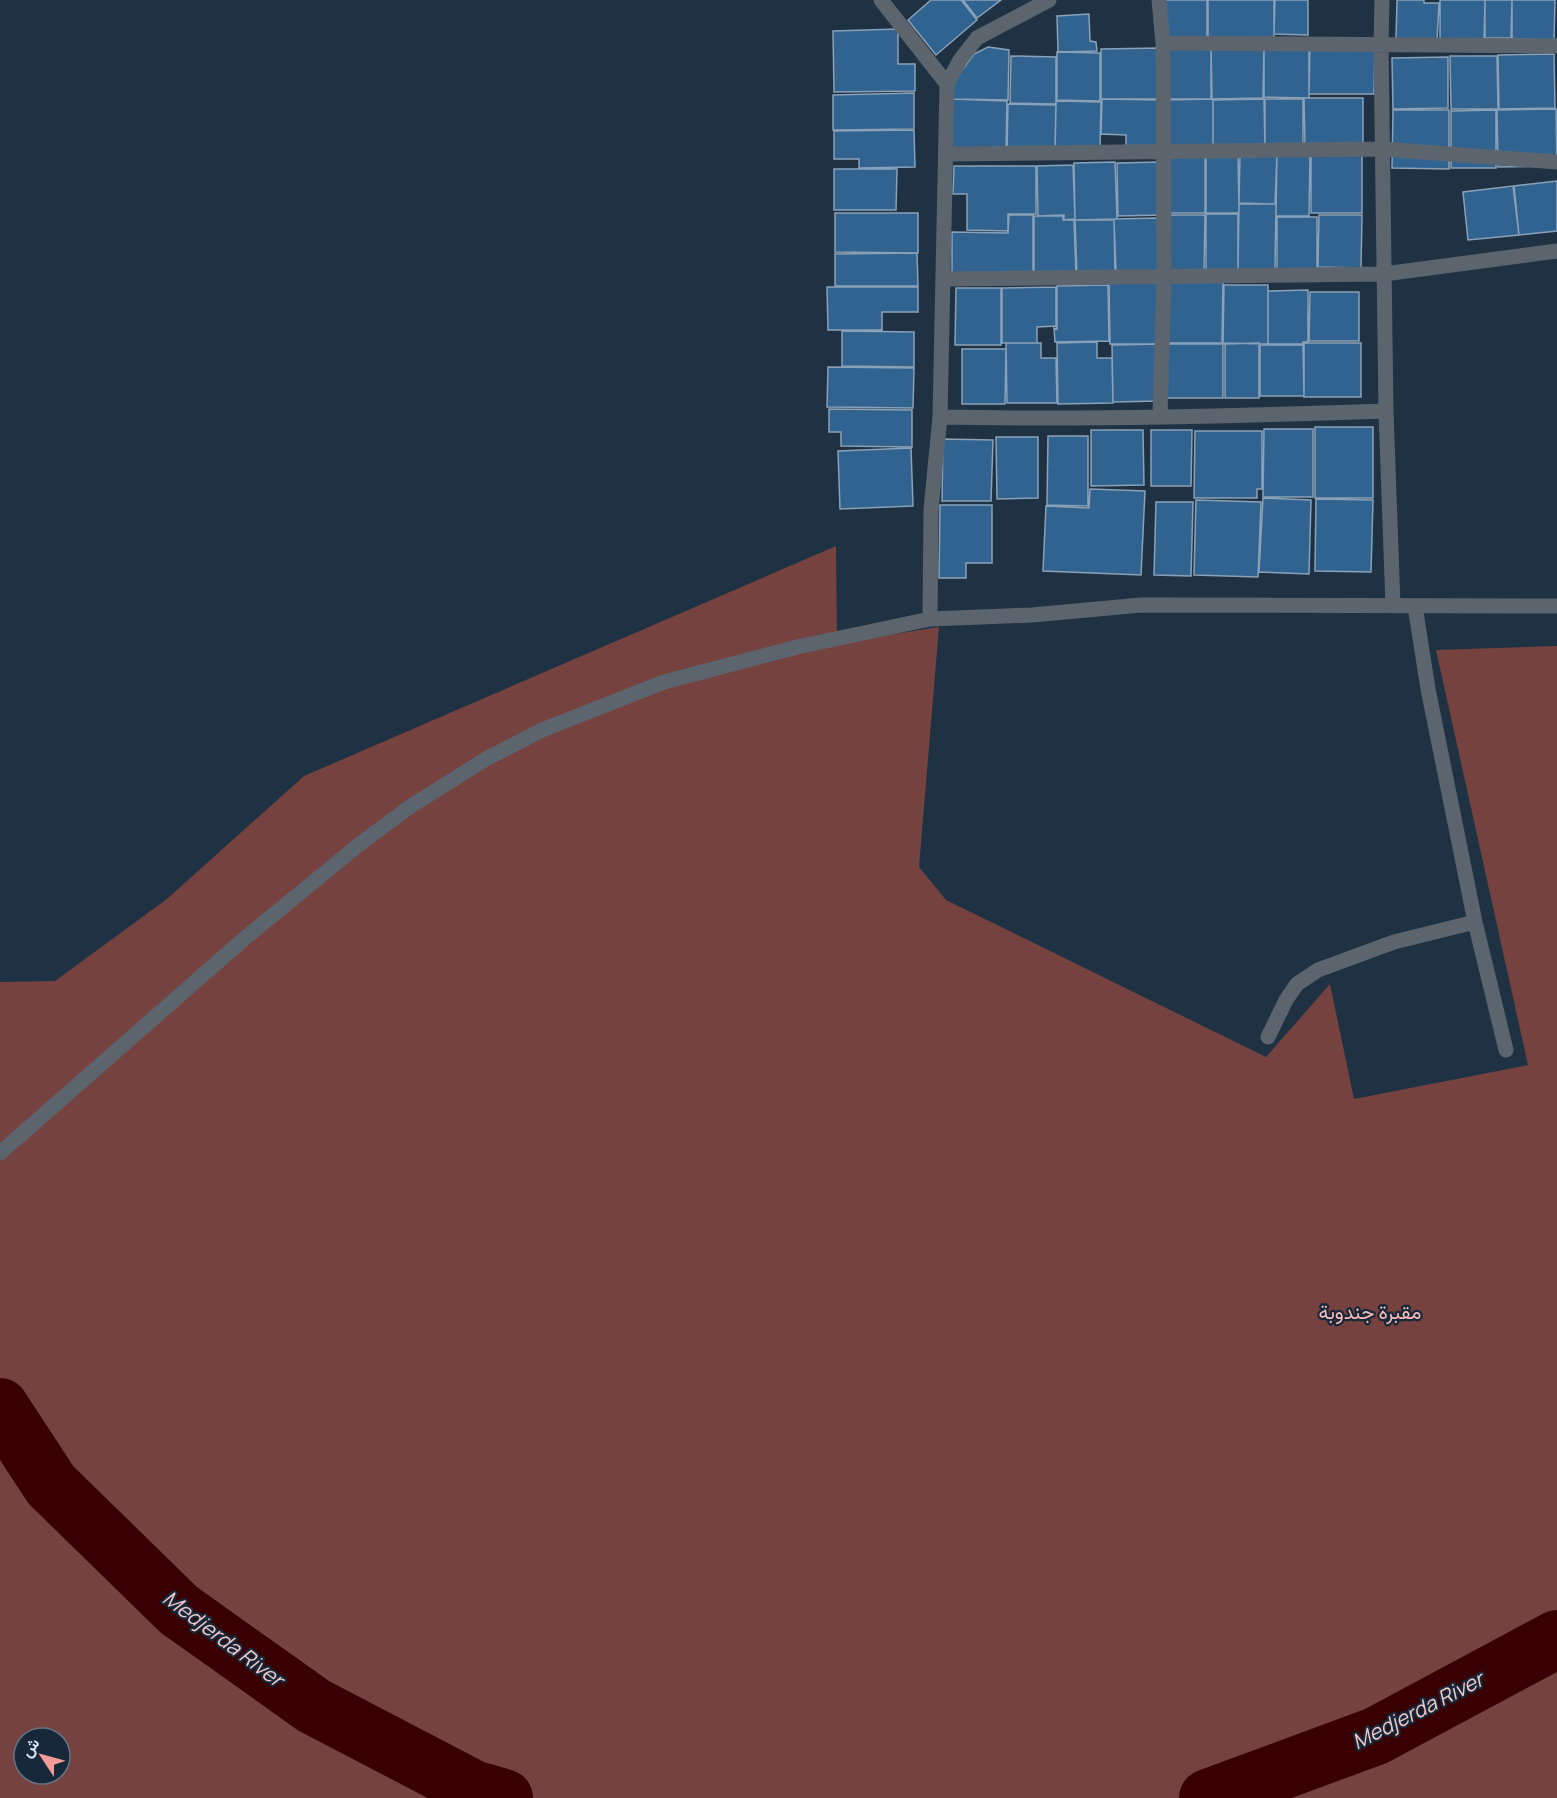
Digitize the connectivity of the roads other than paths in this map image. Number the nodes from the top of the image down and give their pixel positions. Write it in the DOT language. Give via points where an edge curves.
graph roads {
  1 [pos="881,0"];
  2 [pos="1049,0"];
  3 [pos="1159,0"];
  4 [pos="1383,0"];
  5 [pos="1163,42"];
  6 [pos="1382,44"];
  7 [pos="1557,46"];
  8 [pos="947,84"];
  9 [pos="1383,149"];
  10 [pos="1163,152"];
  11 [pos="946,154"];
  12 [pos="1557,162"];
  13 [pos="1557,251"];
  14 [pos="1384,274"];
  15 [pos="1164,276"];
  16 [pos="944,279"];
  17 [pos="1386,411"];
  18 [pos="1161,416"];
  19 [pos="940,417"];
  20 [pos="1393,606"];
  21 [pos="1415,606"];
  22 [pos="1557,606"];
  23 [pos="930,619"];
  24 [pos="1475,922"];
  25 [pos="1268,1037"];
  26 [pos="1506,1050"];
  27 [pos="0,1153"];
  1 -- 8 [label="street"];
  2 -- 8 [label="street" via="977,38"];
  3 -- 5 [label="street"];
  4 -- 6 [label="street"];
  5 -- 6 [label="street"];
  5 -- 10 [label="street"];
  6 -- 7 [label="street"];
  6 -- 9 [label="street"];
  8 -- 11 [label="street"];
  9 -- 10 [label="street"];
  9 -- 12 [label="street"];
  9 -- 14 [label="street"];
  10 -- 11 [label="street"];
  10 -- 15 [label="street"];
  11 -- 16 [label="street"];
  13 -- 14 [label="street"];
  14 -- 15 [label="street"];
  14 -- 17 [label="street"];
  15 -- 16 [label="street"];
  15 -- 18 [label="street"];
  16 -- 19 [label="street"];
  17 -- 18 [label="street"];
  17 -- 20 [label="street"];
  18 -- 19 [label="street"];
  19 -- 23 [label="street" via="931,509"];
  20 -- 21 [label="street"];
  20 -- 23 [label="street" via="1141,606"];
  21 -- 22 [label="street"];
  21 -- 24 [label="street"];
  23 -- 27 [label="street" via="768,654 664,682 542,730 486,759 411,806 362,843 245,938"];
  24 -- 25 [label="street" via="1394,942 1318,970 1297,984"];
  24 -- 26 [label="street"];
}
